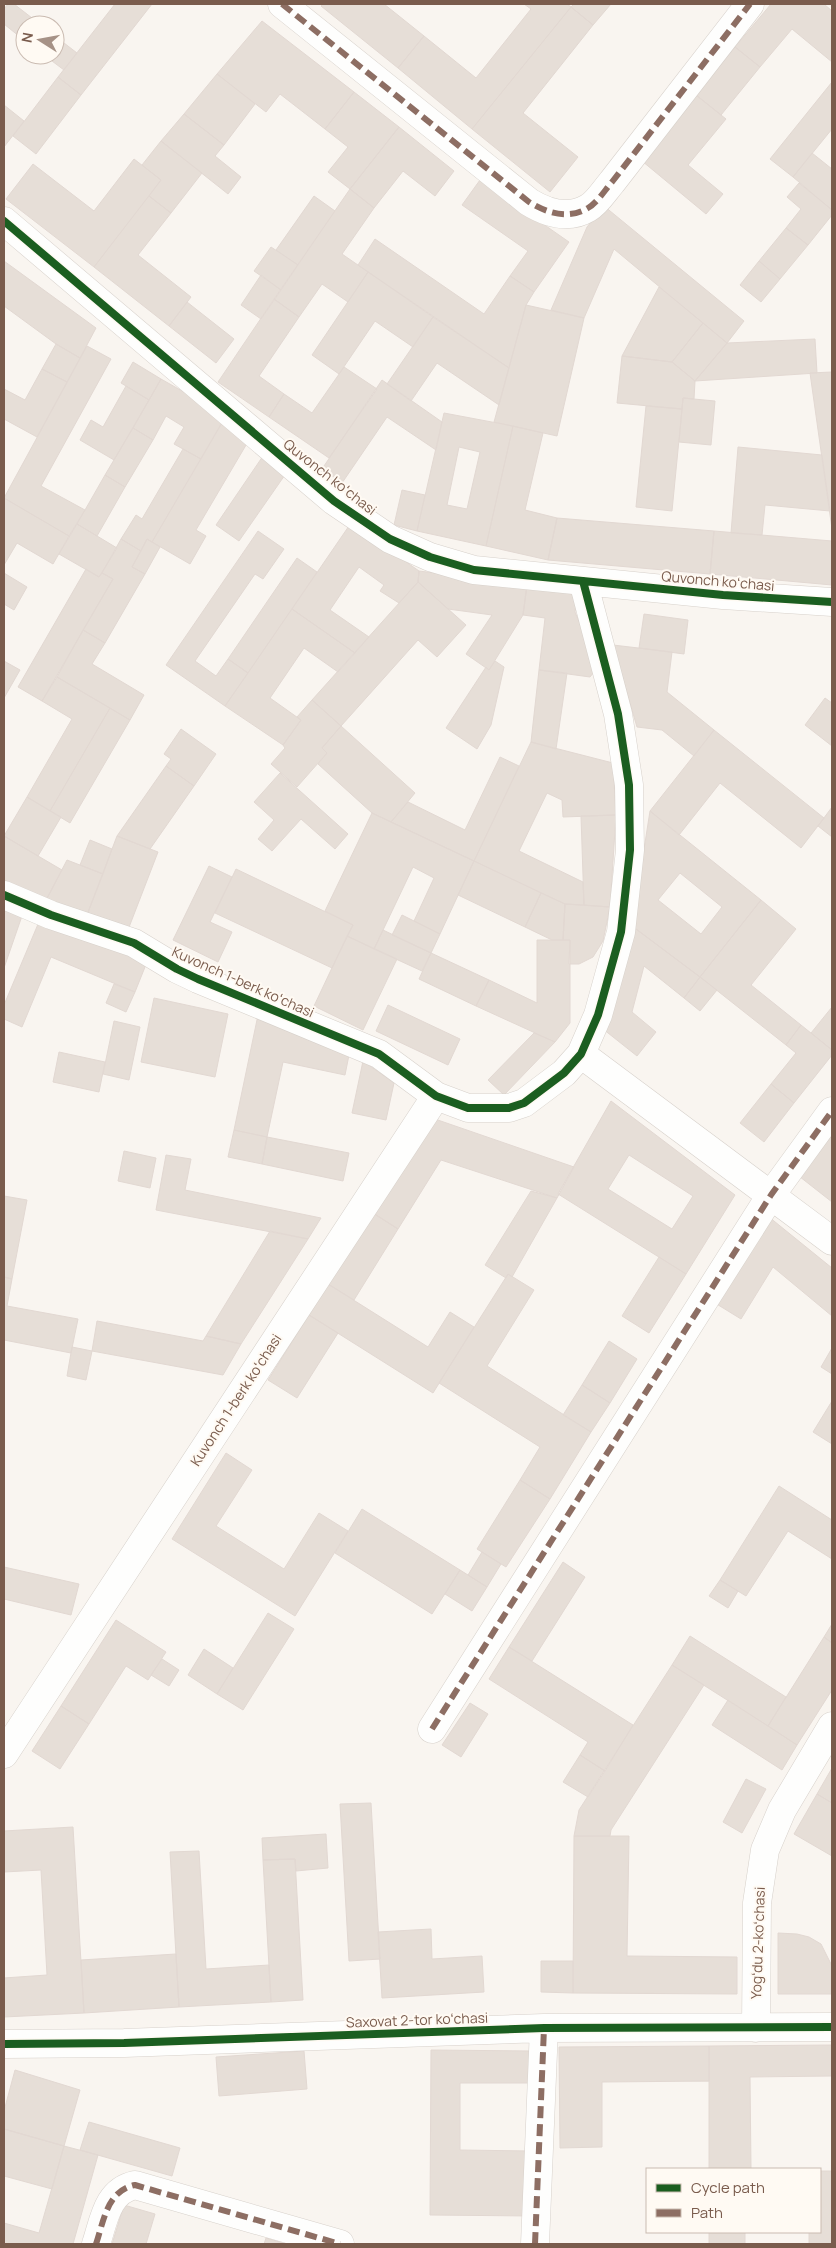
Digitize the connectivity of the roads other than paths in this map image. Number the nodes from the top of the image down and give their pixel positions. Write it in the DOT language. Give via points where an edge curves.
graph roads {
  1 [pos="282,4"];
  2 [pos="750,4"];
  3 [pos="4,220"];
  4 [pos="583,581"];
  5 [pos="832,602"];
  6 [pos="4,895"];
  7 [pos="581,1054"];
  8 [pos="436,1096"];
  9 [pos="832,1111"];
  10 [pos="771,1195"];
  11 [pos="832,1241"];
  12 [pos="832,1726"];
  13 [pos="432,1729"];
  14 [pos="4,1754"];
  15 [pos="832,2027"];
  16 [pos="544,2028"];
  17 [pos="756,2028"];
  18 [pos="4,2044"];
  19 [pos="96,2244"];
  20 [pos="340,2244"];
  21 [pos="534,2244"];
  1 -- 2 [label="street" via="529,202 543,211 567,215 589,208 612,182"];
  3 -- 4 [label="street, Quvonch koʻchasi" via="334,501 390,539 430,557 474,570"];
  4 -- 5 [label="street, Quvonch koʻchasi"];
  4 -- 7 [label="street" via="618,714 629,785 630,850 620,932 598,1015"];
  6 -- 8 [label="street, Kuvonch 1-berk koʻchasi" via="51,915 134,942 198,978 379,1054"];
  7 -- 8 [label="street" via="564,1074 538,1094 509,1108 468,1108"];
  7 -- 10 [label="street"];
  8 -- 14 [label="street, Kuvonch 1-berk koʻchasi"];
  9 -- 10 [label="street"];
  10 -- 11 [label="street"];
  10 -- 13 [label="street"];
  12 -- 17 [label="street, Yogʻdu 2-koʻchasi" via="782,1810 765,1850 757,1903"];
  15 -- 17 [label="street, Saxovat 2-tor koʻchasi"];
  16 -- 17 [label="street, Saxovat 2-tor koʻchasi"];
  16 -- 18 [label="street, Saxovat 2-tor koʻchasi" via="124,2043"];
  16 -- 21 [label="street"];
  19 -- 20 [label="street" via="115,2194 136,2185"];
}
